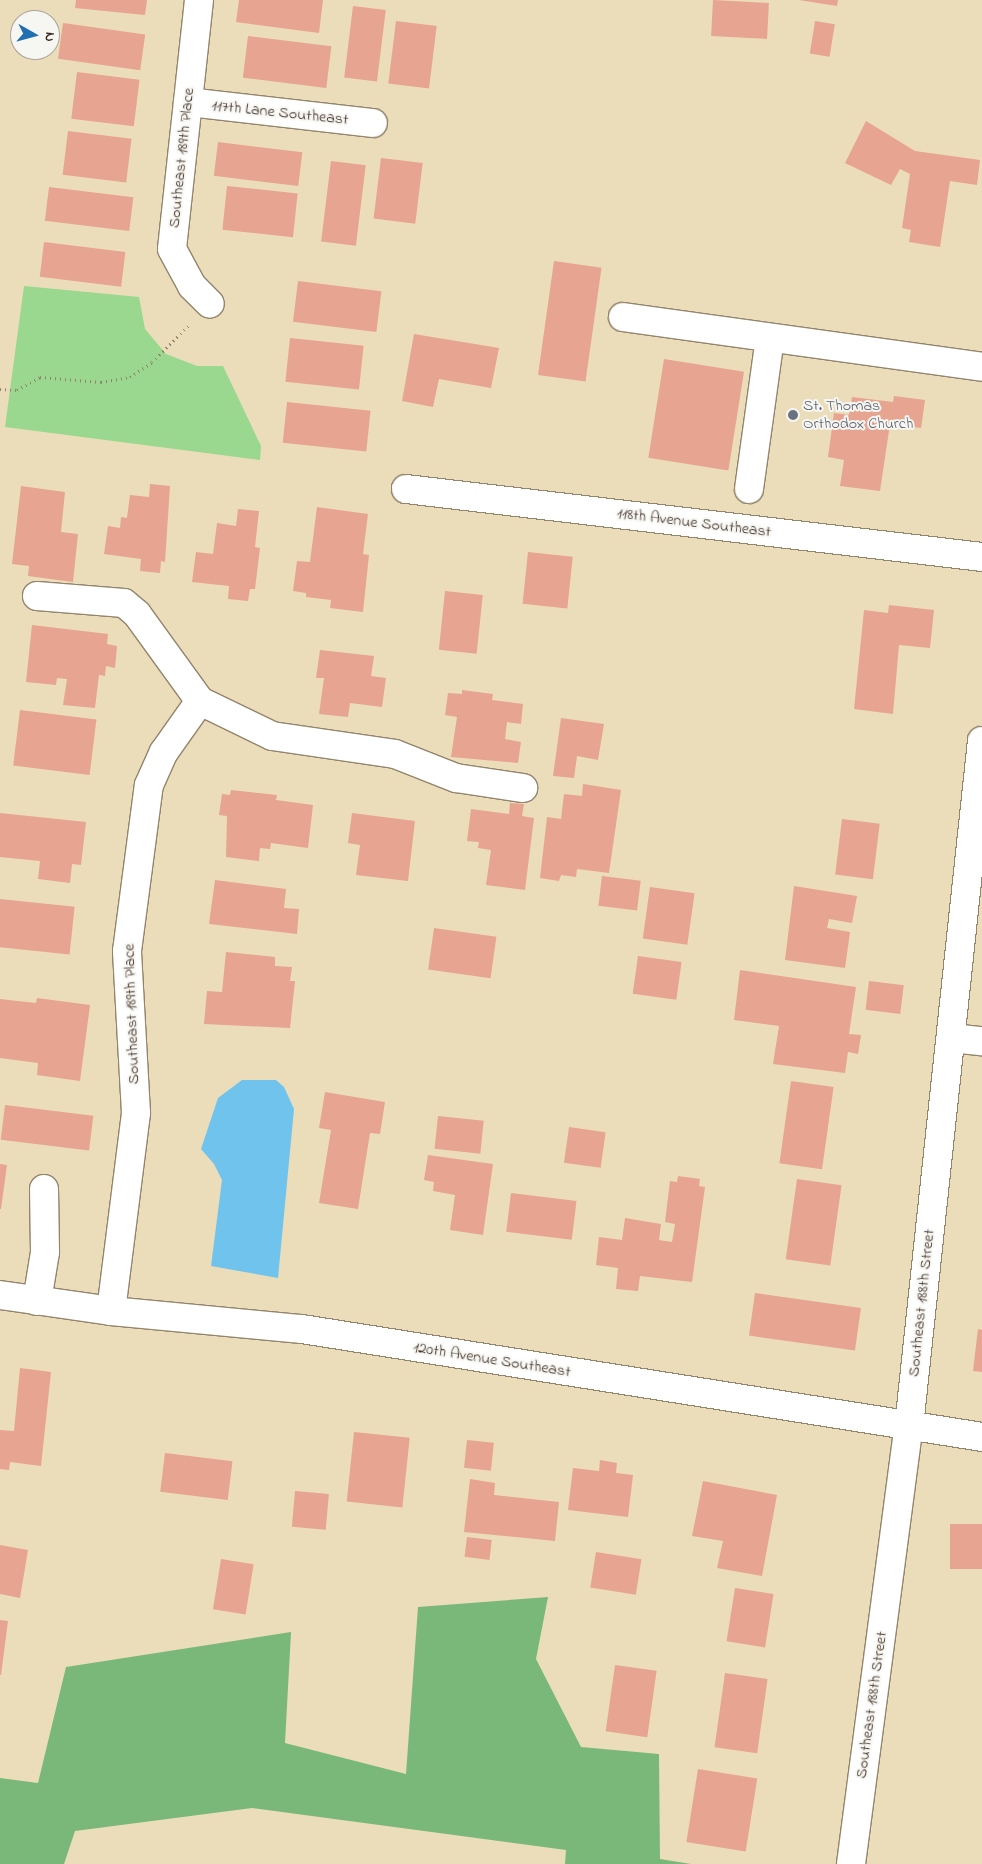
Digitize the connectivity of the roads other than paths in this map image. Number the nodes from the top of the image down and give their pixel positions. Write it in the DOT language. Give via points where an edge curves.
graph roads {
  1 [pos="199,0"];
  2 [pos="188,102"];
  3 [pos="373,123"];
  4 [pos="210,304"];
  5 [pos="623,316"];
  6 [pos="770,338"];
  7 [pos="982,367"];
  8 [pos="406,489"];
  9 [pos="749,490"];
  10 [pos="982,557"];
  11 [pos="37,596"];
  12 [pos="200,701"];
  13 [pos="982,741"];
  14 [pos="523,788"];
  15 [pos="951,1038"];
  16 [pos="982,1041"];
  17 [pos="44,1188"];
  18 [pos="0,1295"];
  19 [pos="37,1300"];
  20 [pos="111,1311"];
  21 [pos="909,1426"];
  22 [pos="982,1436"];
  23 [pos="850,1864"];
  1 -- 2 [label="street, Southeast 189th Place"];
  2 -- 3 [label="street, 117th Lane Southeast"];
  2 -- 4 [label="street, Southeast 189th Place" via="172,249 192,286"];
  5 -- 6 [label="street"];
  6 -- 7 [label="street"];
  6 -- 9 [label="street"];
  8 -- 10 [label="street, 118th Avenue Southeast"];
  11 -- 12 [label="street" via="124,603 137,614"];
  12 -- 14 [label="street" via="272,736 395,754 456,778"];
  12 -- 20 [label="street, Southeast 189th Place" via="164,752 149,785 126,951 136,1113"];
  13 -- 15 [label="street, Southeast 188th Street"];
  15 -- 16 [label="street"];
  15 -- 21 [label="street, Southeast 188th Street"];
  17 -- 19 [label="street" via="45,1252"];
  18 -- 19 [label="street, 120th Avenue Southeast"];
  19 -- 20 [label="street, 120th Avenue Southeast"];
  20 -- 21 [label="street, 120th Avenue Southeast" via="302,1329"];
  21 -- 22 [label="street, 120th Avenue Southeast"];
  21 -- 23 [label="street, Southeast 188th Street"];
}
